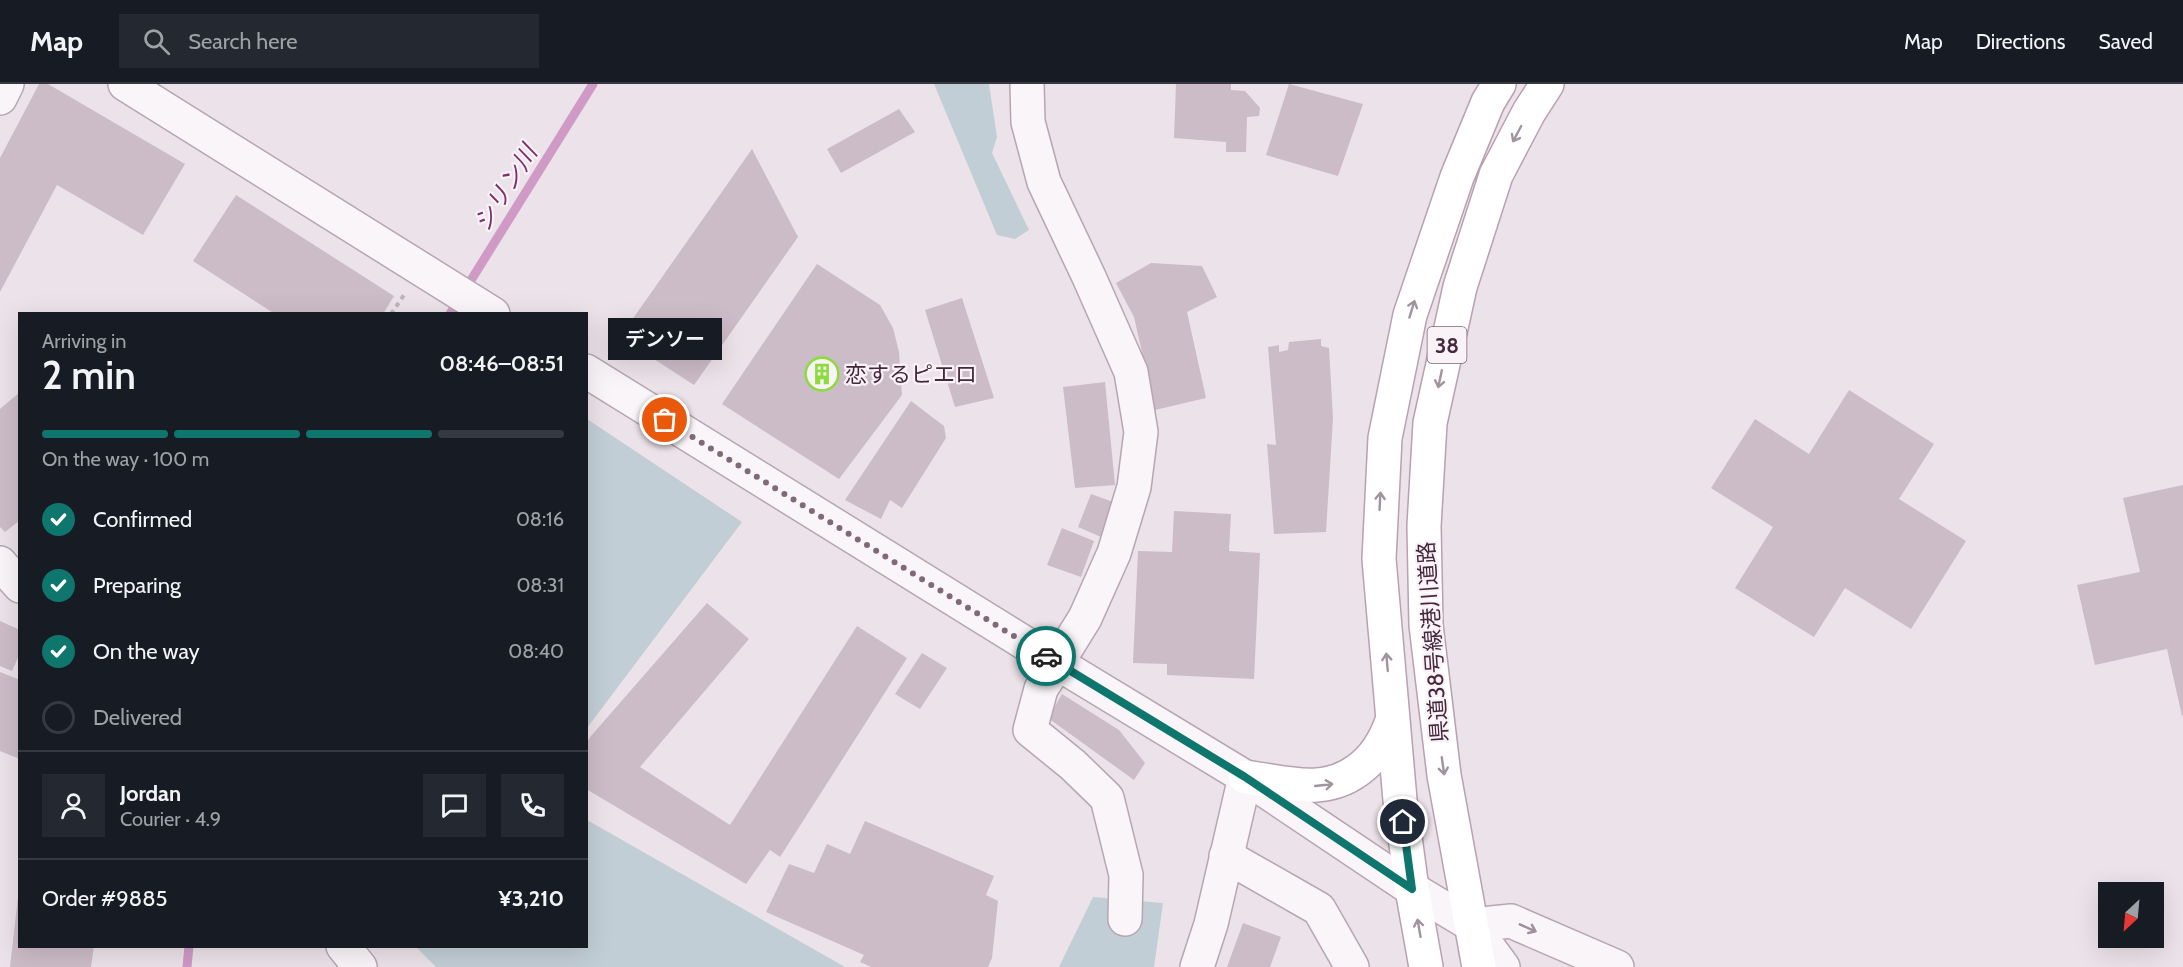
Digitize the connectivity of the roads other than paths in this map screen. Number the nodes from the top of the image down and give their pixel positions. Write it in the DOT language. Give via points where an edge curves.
graph roads {
  1 [pos="7,84"];
  2 [pos="125,84"];
  3 [pos="1027,84"];
  4 [pos="1499,84"];
  5 [pos="1547,84"];
  6 [pos="0,98"];
  7 [pos="490,312"];
  8 [pos="588,373"];
  9 [pos="0,563"];
  10 [pos="18,584"];
  11 [pos="1057,663"];
  12 [pos="1392,721"];
  13 [pos="1245,777"];
  14 [pos="1226,856"];
  15 [pos="1412,889"];
  16 [pos="1125,919"];
  17 [pos="1472,925"];
  18 [pos="345,948"];
  19 [pos="360,967"];
  20 [pos="1197,967"];
  21 [pos="1352,967"];
  22 [pos="1426,967"];
  23 [pos="1479,967"];
  24 [pos="1503,967"];
  25 [pos="1617,967"];
  1 -- 6 [label="street"];
  2 -- 7 [label="street"];
  3 -- 11 [label="street" via="1028,122 1044,182 1131,372 1142,432 1134,487 1114,553 1085,618"];
  12 -- 4 [label="main road, 県道38号線港川道路 / 38, one-way" via="1379,559 1385,438 1410,315 1456,177"];
  5 -- 17 [label="main road, 県道38号線港川道路 / 38, one-way" via="1496,175 1460,286 1430,423 1424,526 1426,624 1444,775"];
  8 -- 11 [label="street"];
  9 -- 10 [label="street"];
  11 -- 13 [label="street"];
  11 -- 16 [label="street" via="1041,689 1030,730 1107,798 1126,875"];
  13 -- 12 [label="main road, one-way" via="1331,785 1369,762 1386,738"];
  12 -- 15 [label="main road, 県道38号線港川道路 / 38"];
  13 -- 14 [label="street"];
  13 -- 15 [label="street"];
  14 -- 20 [label="street"];
  14 -- 21 [label="street" via="1319,909"];
  15 -- 17 [label="street"];
  22 -- 15 [label="main road, 県道38号線港川道路 / 38, one-way"];
  17 -- 23 [label="main road, 県道38号線港川道路 / 38"];
  17 -- 24 [label="street"];
  17 -- 25 [label="street, one-way" via="1511,921"];
  18 -- 19 [label="street"];
}
